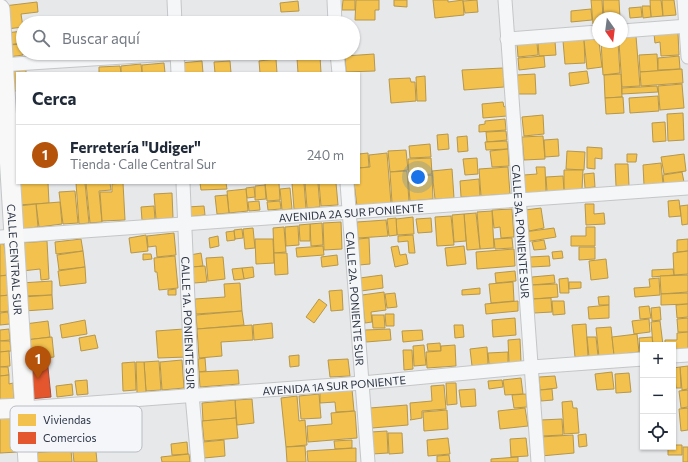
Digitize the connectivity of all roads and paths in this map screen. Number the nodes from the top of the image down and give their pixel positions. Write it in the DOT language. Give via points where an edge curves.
graph roads {
  1 [pos="174,0"];
  2 [pos="334,0"];
  3 [pos="505,0"];
  4 [pos="684,0"];
  5 [pos="0,9"];
  6 [pos="175,16"];
  7 [pos="335,16"];
  8 [pos="687,26"];
  9 [pos="628,31"];
  10 [pos="592,32"];
  11 [pos="507,39"];
  12 [pos="688,57"];
  13 [pos="75,60"];
  14 [pos="177,60"];
  15 [pos="338,60"];
  16 [pos="2,65"];
  17 [pos="178,72"];
  18 [pos="339,72"];
  19 [pos="183,184"];
  20 [pos="347,184"];
  21 [pos="688,188"];
  22 [pos="519,199"];
  23 [pos="350,212"];
  24 [pos="185,223"];
  25 [pos="7,237"];
  26 [pos="688,355"];
  27 [pos="676,356"];
  28 [pos="640,359"];
  29 [pos="532,367"];
  30 [pos="362,383"];
  31 [pos="192,395"];
  32 [pos="24,406"];
  33 [pos="50,406"];
  34 [pos="10,409"];
  35 [pos="0,410"];
  36 [pos="27,452"];
  37 [pos="28,462"];
  38 [pos="198,462"];
  39 [pos="368,462"];
  40 [pos="538,462"];
  1 -- 6 [label="street"];
  2 -- 7 [label="street"];
  3 -- 11 [label="street, CALLE 3A. PONIENTE SUR"];
  4 -- 8 [label="street"];
  5 -- 16 [label="street, CALLE CENTRAL SUR"];
  8 -- 9 [label="street"];
  8 -- 12 [label="street"];
  10 -- 11 [label="street"];
  11 -- 22 [label="street, CALLE 3A. PONIENTE SUR"];
  13 -- 16 [label="street"];
  14 -- 17 [label="street"];
  15 -- 18 [label="street"];
  16 -- 25 [label="street, CALLE CENTRAL SUR"];
  19 -- 24 [label="street, CALLE 1A. PONIENTE SUR"];
  20 -- 23 [label="street, CALLE 2A. PONIENTE SUR"];
  21 -- 22 [label="street, AVENIDA 2A SUR PONIENTE"];
  22 -- 23 [label="street, AVENIDA 2A SUR PONIENTE"];
  22 -- 29 [label="street, CALLE 3A. PONIENTE SUR"];
  23 -- 24 [label="street, AVENIDA 2A SUR PONIENTE"];
  23 -- 30 [label="street, CALLE 2A. PONIENTE SUR"];
  24 -- 25 [label="street, AVENIDA 2A SUR PONIENTE"];
  24 -- 31 [label="street, CALLE 1A. PONIENTE SUR"];
  25 -- 32 [label="street, CALLE CENTRAL SUR"];
  26 -- 27 [label="street"];
  28 -- 29 [label="street, AVENIDA 1A SUR PONIENTE"];
  29 -- 30 [label="street, AVENIDA 1A SUR PONIENTE"];
  29 -- 40 [label="street, CALLE 3A. PONIENTE SUR"];
  30 -- 31 [label="street, AVENIDA 1A SUR PONIENTE"];
  30 -- 39 [label="street, CALLE 2A. PONIENTE SUR"];
  31 -- 33 [label="street, AVENIDA 1A SUR PONIENTE"];
  31 -- 38 [label="street, CALLE 1A. PONIENTE SUR"];
  34 -- 35 [label="street"];
  36 -- 37 [label="street, CALLE CENTRAL SUR"];
}
